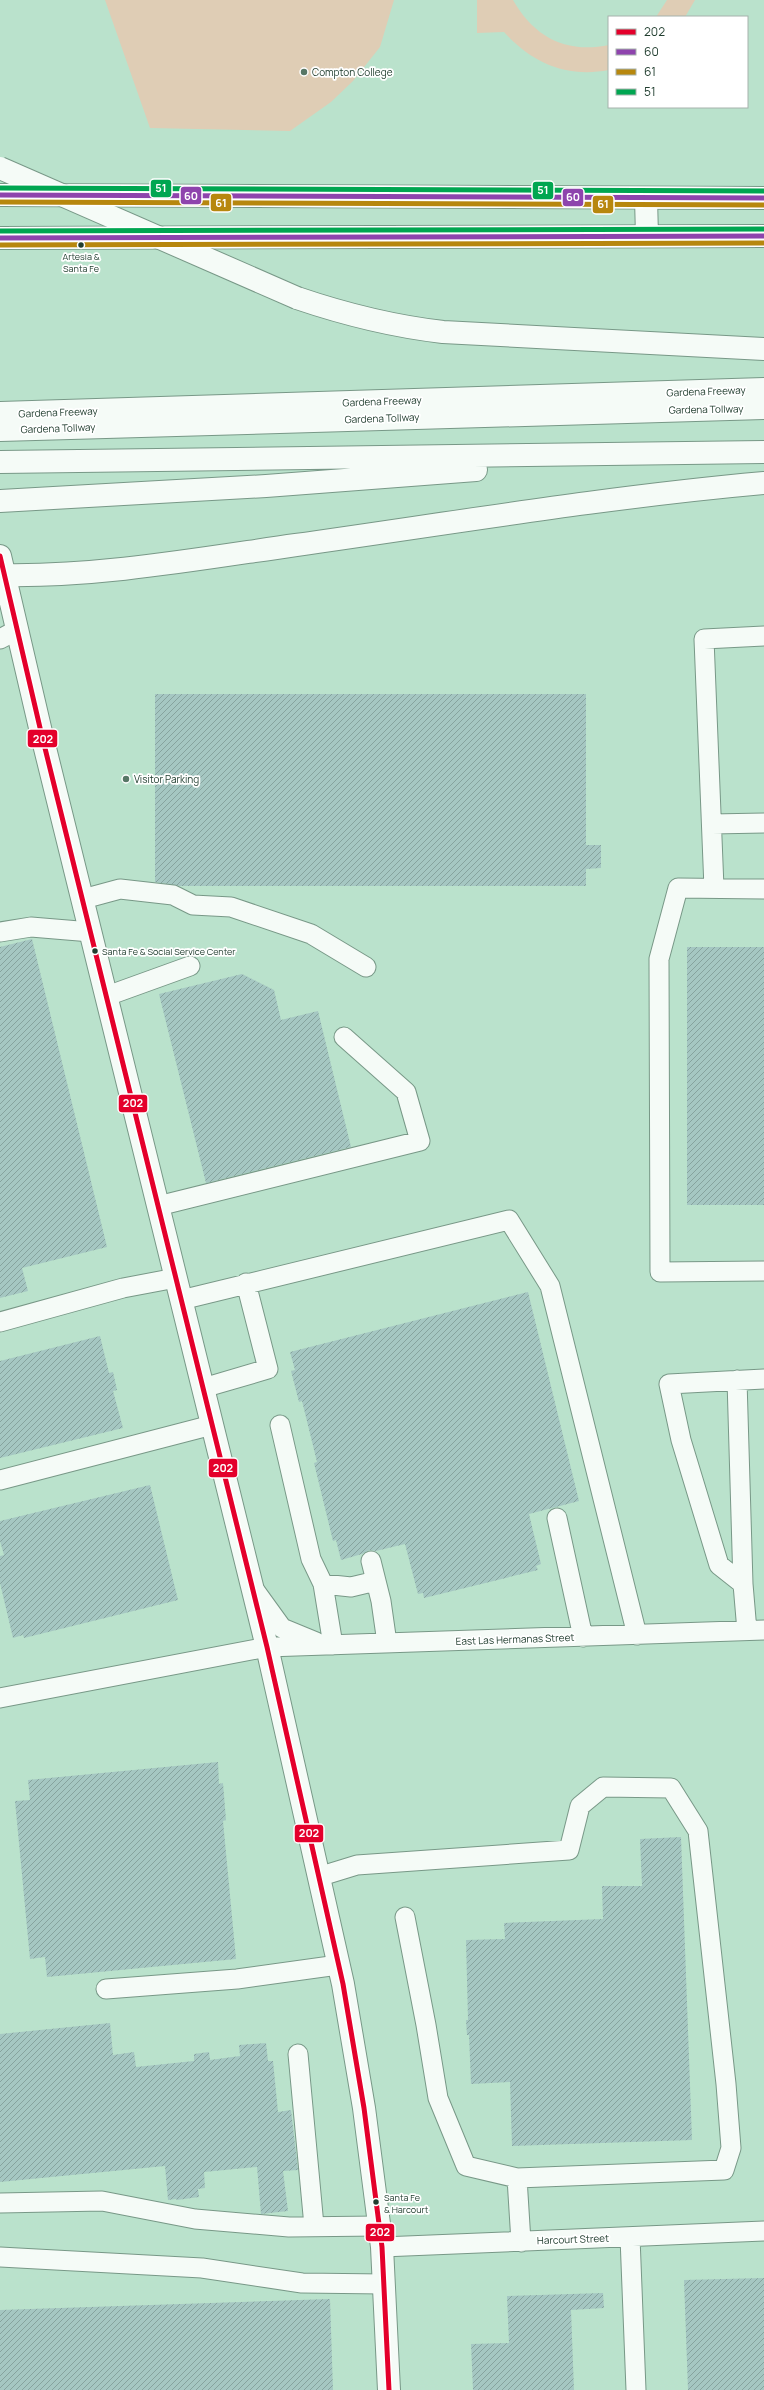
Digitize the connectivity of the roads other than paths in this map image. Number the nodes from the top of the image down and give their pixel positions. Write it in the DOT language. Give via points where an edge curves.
graph roads {
  1 [pos="0,168"];
  2 [pos="0,195"];
  3 [pos="646,198"];
  4 [pos="764,198"];
  5 [pos="647,236"];
  6 [pos="764,236"];
  7 [pos="0,238"];
  8 [pos="764,349"];
  9 [pos="764,389"];
  10 [pos="764,408"];
  11 [pos="0,413"];
  12 [pos="38,420"];
  13 [pos="0,430"];
  14 [pos="764,452"];
  15 [pos="689,453"];
  16 [pos="0,462"];
  17 [pos="764,483"];
  18 [pos="0,501"];
  19 [pos="1,569"];
  20 [pos="8,635"];
  21 [pos="764,636"];
  22 [pos="764,823"];
  23 [pos="712,824"];
  24 [pos="714,888"];
  25 [pos="764,889"];
  26 [pos="83,899"];
  27 [pos="0,932"];
  28 [pos="91,932"];
  29 [pos="190,966"];
  30 [pos="366,967"];
  31 [pos="107,996"];
  32 [pos="344,1037"];
  33 [pos="158,1206"];
  34 [pos="764,1271"];
  35 [pos="176,1278"];
  36 [pos="246,1283"];
  37 [pos="181,1300"];
  38 [pos="0,1322"];
  39 [pos="764,1379"];
  40 [pos="737,1380"];
  41 [pos="203,1388"];
  42 [pos="212,1425"];
  43 [pos="280,1425"];
  44 [pos="0,1480"];
  45 [pos="557,1518"];
  46 [pos="371,1561"];
  47 [pos="376,1581"];
  48 [pos="323,1584"];
  49 [pos="743,1584"];
  50 [pos="252,1585"];
  51 [pos="755,1631"];
  52 [pos="637,1635"];
  53 [pos="583,1637"];
  54 [pos="387,1643"];
  55 [pos="330,1645"];
  56 [pos="267,1647"];
  57 [pos="0,1698"];
  58 [pos="318,1877"];
  59 [pos="405,1917"];
  60 [pos="338,1965"];
  61 [pos="106,1989"];
  62 [pos="298,2054"];
  63 [pos="517,2178"];
  64 [pos="0,2203"];
  65 [pos="314,2226"];
  66 [pos="379,2226"];
  67 [pos="764,2231"];
  68 [pos="630,2237"];
  69 [pos="521,2242"];
  70 [pos="382,2247"];
  71 [pos="0,2257"];
  72 [pos="384,2284"];
  73 [pos="389,2390"];
  74 [pos="636,2390"];
  1 -- 8 [label="main road, bridge" via="297,298 358,318 394,326 443,332"];
  2 -- 3 [label="main road"];
  3 -- 4 [label="main road"];
  3 -- 5 [label="main road"];
  5 -- 6 [label="main road"];
  5 -- 7 [label="main road"];
  9 -- 12 [label="main road, Gardena Freeway"];
  10 -- 12 [label="main road, Gardena Tollway"];
  11 -- 12 [label="main road, Gardena Freeway"];
  12 -- 13 [label="main road, Gardena Tollway"];
  14 -- 15 [label="main road"];
  15 -- 16 [label="main road"];
  15 -- 18 [label="main road" via="266,486"];
  17 -- 19 [label="main road" via="703,488 599,502 162,565 84,573"];
  19 -- 20 [label="main road"];
  20 -- 26 [label="main road"];
  21 -- 23 [label="street" via="704,639"];
  22 -- 23 [label="street"];
  23 -- 24 [label="street"];
  24 -- 25 [label="street"];
  24 -- 34 [label="street" via="678,888 659,959 660,1272"];
  26 -- 28 [label="main road"];
  26 -- 30 [label="street" via="120,889 173,895 193,904 231,907 311,934"];
  27 -- 28 [label="street" via="31,927"];
  28 -- 31 [label="main road"];
  29 -- 31 [label="street"];
  31 -- 33 [label="main road"];
  32 -- 33 [label="street" via="406,1092 420,1141"];
  33 -- 35 [label="main road"];
  35 -- 37 [label="main road"];
  35 -- 38 [label="street" via="123,1288"];
  36 -- 37 [label="street"];
  36 -- 41 [label="street" via="268,1369"];
  36 -- 52 [label="street" via="509,1220 550,1286"];
  37 -- 41 [label="main road"];
  39 -- 40 [label="street"];
  40 -- 49 [label="street"];
  40 -- 49 [label="street" via="669,1384 682,1440 719,1565"];
  41 -- 42 [label="main road"];
  42 -- 44 [label="street"];
  42 -- 50 [label="main road"];
  43 -- 48 [label="street" via="311,1559"];
  45 -- 53 [label="street"];
  46 -- 47 [label="street"];
  47 -- 48 [label="street" via="351,1587"];
  47 -- 54 [label="street"];
  48 -- 55 [label="street"];
  49 -- 51 [label="street"];
  50 -- 55 [label="street" via="282,1628"];
  50 -- 56 [label="main road"];
  51 -- 52 [label="street, East Las Hermanas Street"];
  52 -- 53 [label="street, East Las Hermanas Street"];
  53 -- 54 [label="street, East Las Hermanas Street"];
  54 -- 55 [label="street, East Las Hermanas Street"];
  55 -- 56 [label="street, East Las Hermanas Street"];
  56 -- 57 [label="street, East Las Hermanas Street"];
  56 -- 58 [label="main road"];
  58 -- 60 [label="main road"];
  58 -- 63 [label="street" via="357,1865 569,1850 580,1806 603,1787 671,1788 698,1831 727,2091 731,2148 724,2170"];
  59 -- 63 [label="street" via="438,2098 466,2166"];
  60 -- 61 [label="street" via="237,1979"];
  60 -- 66 [label="main road" via="364,2108"];
  62 -- 65 [label="street"];
  63 -- 69 [label="street"];
  64 -- 65 [label="street" via="102,2201 195,2219 289,2227"];
  65 -- 66 [label="street"];
  66 -- 70 [label="main road"];
  67 -- 68 [label="street, Harcourt Street"];
  68 -- 69 [label="street, Harcourt Street"];
  68 -- 74 [label="street"];
  69 -- 70 [label="street, Harcourt Street"];
  70 -- 72 [label="main road"];
  71 -- 72 [label="street" via="202,2268 302,2283"];
  72 -- 73 [label="main road"];
}
